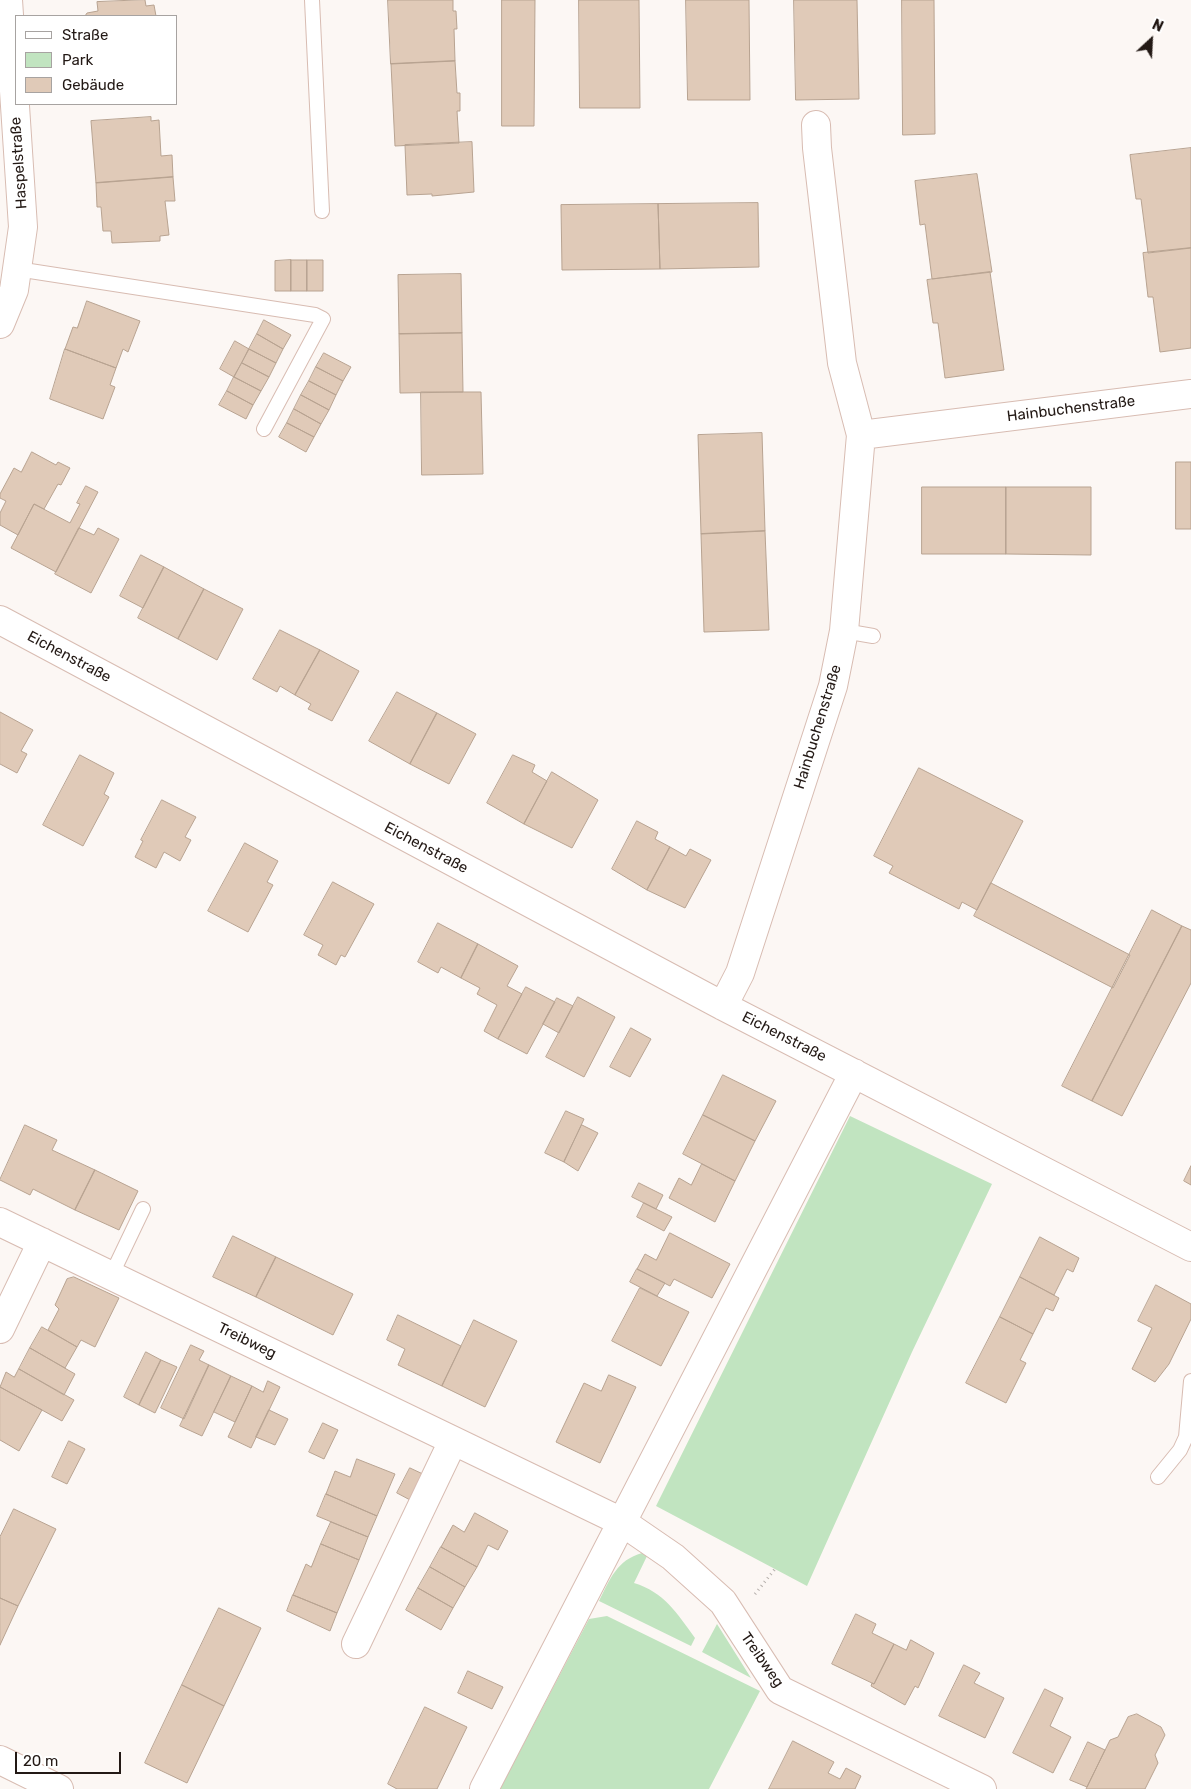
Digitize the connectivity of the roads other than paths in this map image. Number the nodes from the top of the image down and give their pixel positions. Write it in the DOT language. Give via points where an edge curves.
graph roads {
  1 [pos="8,0"];
  2 [pos="312,0"];
  3 [pos="816,124"];
  4 [pos="322,210"];
  5 [pos="17,270"];
  6 [pos="0,324"];
  7 [pos="1191,394"];
  8 [pos="264,429"];
  9 [pos="861,436"];
  10 [pos="0,620"];
  11 [pos="844,631"];
  12 [pos="873,636"];
  13 [pos="723,1006"];
  14 [pos="854,1072"];
  15 [pos="143,1208"];
  16 [pos="0,1222"];
  17 [pos="42,1242"];
  18 [pos="1191,1247"];
  19 [pos="111,1276"];
  20 [pos="0,1329"];
  21 [pos="1191,1381"];
  22 [pos="453,1440"];
  23 [pos="1158,1477"];
  24 [pos="622,1522"];
  25 [pos="356,1644"];
  26 [pos="0,1760"];
  27 [pos="59,1789"];
  28 [pos="484,1789"];
  29 [pos="982,1789"];
  1 -- 5 [label="street, Haspelstraße" via="23,228"];
  2 -- 4 [label="lane"];
  3 -- 9 [label="street, Hainbuchenstraße" via="842,363"];
  5 -- 6 [label="street, Haspelstraße" via="14,290"];
  5 -- 8 [label="lane" via="316,315 323,319"];
  7 -- 9 [label="street, Hainbuchenstraße"];
  9 -- 11 [label="street, Hainbuchenstraße"];
  10 -- 13 [label="street, Eichenstraße"];
  11 -- 12 [label="lane"];
  11 -- 13 [label="street, Hainbuchenstraße" via="830,696 740,973"];
  13 -- 14 [label="street, Eichenstraße"];
  14 -- 18 [label="street, Eichenstraße"];
  14 -- 24 [label="street"];
  15 -- 19 [label="lane"];
  16 -- 17 [label="street, Treibweg"];
  17 -- 19 [label="street, Treibweg"];
  17 -- 20 [label="street"];
  19 -- 22 [label="street, Treibweg"];
  21 -- 23 [label="lane" via="1186,1437 1180,1450"];
  22 -- 24 [label="street, Treibweg"];
  22 -- 25 [label="street"];
  24 -- 28 [label="street"];
  24 -- 29 [label="street, Treibweg" via="673,1556 723,1602 780,1690"];
  26 -- 27 [label="street"];
}
